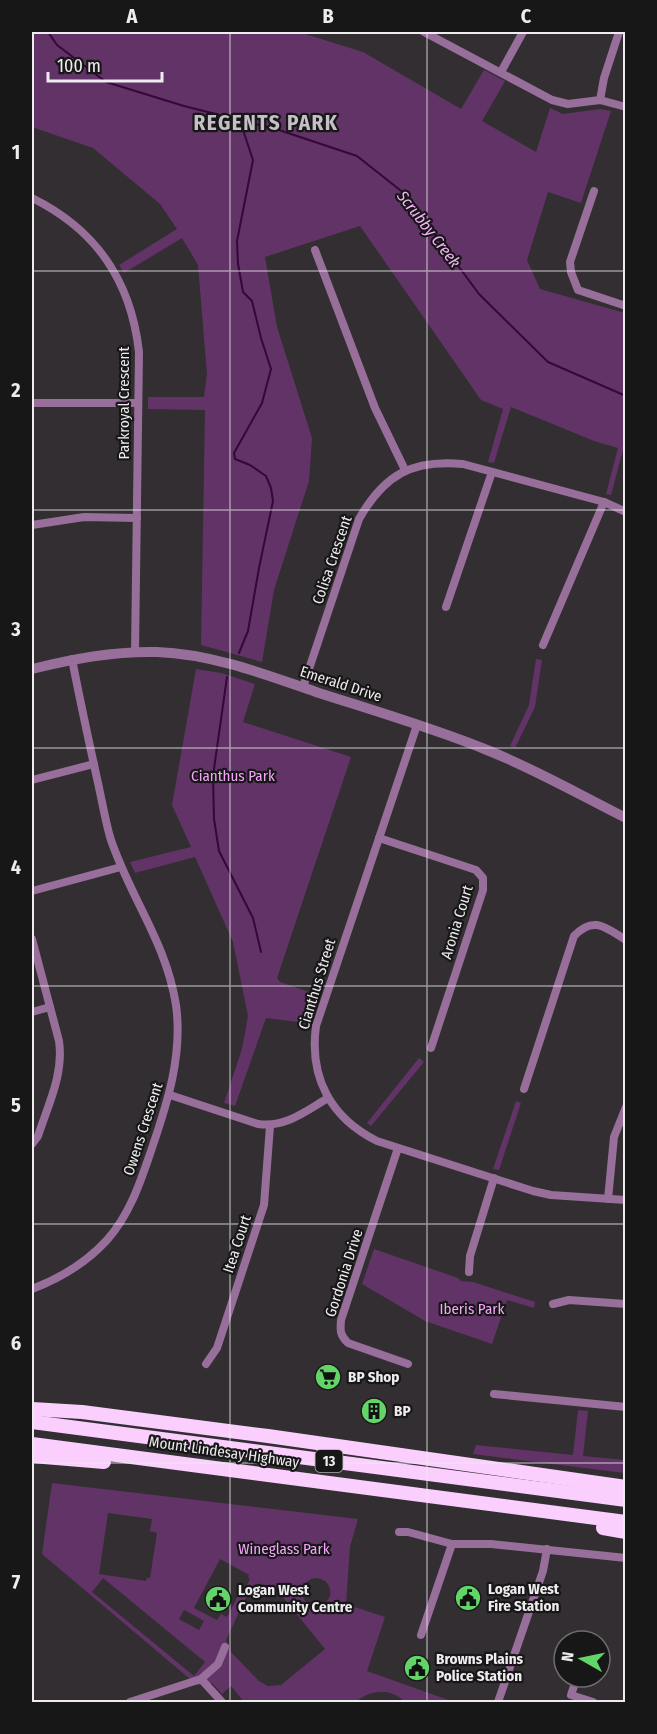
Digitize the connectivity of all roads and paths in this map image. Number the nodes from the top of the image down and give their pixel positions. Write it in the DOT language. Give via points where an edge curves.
graph roads {
  1 [pos="424,32"];
  2 [pos="523,32"];
  3 [pos="619,32"];
  4 [pos="501,72"];
  5 [pos="600,100"];
  6 [pos="626,107"];
  7 [pos="594,190"];
  8 [pos="32,198"];
  9 [pos="315,250"];
  10 [pos="626,306"];
  11 [pos="32,403"];
  12 [pos="137,404"];
  13 [pos="405,470"];
  14 [pos="492,472"];
  15 [pos="604,502"];
  16 [pos="626,512"];
  17 [pos="137,518"];
  18 [pos="32,525"];
  19 [pos="446,607"];
  20 [pos="543,645"];
  21 [pos="135,652"];
  22 [pos="72,659"];
  23 [pos="32,669"];
  24 [pos="303,687"];
  25 [pos="417,725"];
  26 [pos="94,764"];
  27 [pos="32,780"];
  28 [pos="626,818"];
  29 [pos="379,838"];
  30 [pos="122,867"];
  31 [pos="32,891"];
  32 [pos="32,939"];
  33 [pos="626,940"];
  34 [pos="50,1007"];
  35 [pos="32,1012"];
  36 [pos="431,1048"];
  37 [pos="524,1089"];
  38 [pos="170,1095"];
  39 [pos="328,1098"];
  40 [pos="626,1107"];
  41 [pos="270,1126"];
  42 [pos="32,1144"];
  43 [pos="398,1148"];
  44 [pos="494,1178"];
  45 [pos="608,1199"];
  46 [pos="626,1200"];
  47 [pos="469,1272"];
  48 [pos="32,1289"];
  49 [pos="553,1304"];
  50 [pos="626,1304"];
  51 [pos="206,1364"];
  52 [pos="408,1364"];
  53 [pos="494,1394"];
  54 [pos="32,1401"];
  55 [pos="626,1407"];
  56 [pos="32,1409"];
  57 [pos="82,1412"];
  58 [pos="32,1422"];
  59 [pos="32,1444"];
  60 [pos="32,1456"];
  61 [pos="141,1458"];
  62 [pos="626,1487"];
  63 [pos="626,1500"];
  64 [pos="546,1512"];
  65 [pos="626,1522"];
  66 [pos="399,1532"];
  67 [pos="626,1532"];
  68 [pos="452,1544"];
  69 [pos="547,1550"];
  70 [pos="626,1558"];
  71 [pos="422,1635"];
  72 [pos="225,1647"];
  73 [pos="201,1679"];
  74 [pos="573,1689"];
  75 [pos="130,1702"];
  76 [pos="222,1702"];
  77 [pos="498,1702"];
  78 [pos="593,1702"];
  1 -- 4 [label="street"];
  2 -- 4 [label="street"];
  3 -- 5 [label="street"];
  4 -- 5 [label="street" via="562,104"];
  5 -- 6 [label="street"];
  7 -- 10 [label="street" via="570,262 571,272 578,290"];
  8 -- 12 [label="street, Parkroyal Crescent" via="83,232 123,287 139,352"];
  9 -- 13 [label="street" via="375,408"];
  11 -- 12 [label="street"];
  12 -- 17 [label="street, Parkroyal Crescent"];
  13 -- 14 [label="street, Colisa Crescent" via="443,462"];
  13 -- 24 [label="street, Colisa Crescent" via="380,488 359,519"];
  14 -- 15 [label="street, Colisa Crescent"];
  14 -- 19 [label="street"];
  15 -- 16 [label="street, Colisa Crescent"];
  15 -- 20 [label="street"];
  17 -- 18 [label="street" via="84,517"];
  17 -- 21 [label="street, Parkroyal Crescent"];
  21 -- 22 [label="street, Emerald Drive"];
  21 -- 24 [label="street, Emerald Drive" via="213,660"];
  22 -- 23 [label="street, Emerald Drive"];
  22 -- 26 [label="street, Owens Crescent"];
  24 -- 25 [label="street, Emerald Drive"];
  25 -- 28 [label="street, Emerald Drive" via="508,759"];
  25 -- 29 [label="street, Cianthus Street"];
  26 -- 27 [label="street"];
  26 -- 30 [label="street, Owens Crescent" via="110,835"];
  29 -- 36 [label="street, Aronia Court" via="476,870 483,878 483,890"];
  29 -- 39 [label="street, Cianthus Street" via="316,1026 315,1063"];
  30 -- 31 [label="street"];
  30 -- 38 [label="street, Owens Crescent" via="162,951 176,1006 175,1066"];
  32 -- 34 [label="street"];
  33 -- 37 [label="street" via="601,925 590,924 574,936"];
  34 -- 35 [label="street"];
  34 -- 42 [label="street" via="61,1056 59,1075"];
  38 -- 41 [label="street"];
  38 -- 48 [label="street, Owens Crescent" via="137,1193 123,1219 108,1239 72,1270"];
  39 -- 41 [label="street" via="293,1119"];
  39 -- 43 [label="street, Cianthus Street" via="361,1133"];
  40 -- 45 [label="street" via="614,1137"];
  41 -- 51 [label="street, Itea Court" via="264,1205 217,1348"];
  43 -- 44 [label="street, Cianthus Street"];
  43 -- 52 [label="street, Gordonia Drive" via="340,1331 348,1343"];
  44 -- 45 [label="street, Cianthus Street" via="551,1195"];
  44 -- 47 [label="street" via="470,1256"];
  45 -- 46 [label="street"];
  49 -- 50 [label="street" via="569,1300"];
  53 -- 55 [label="street"];
  54 -- 57 [label="highway"];
  56 -- 57 [label="highway"];
  57 -- 62 [label="highway"];
  58 -- 63 [label="highway, Mount Lindesay Highway / 13"];
  59 -- 61 [label="highway, Mount Lindesay Highway / 13"];
  60 -- 61 [label="highway" via="106,1462"];
  61 -- 64 [label="highway, Mount Lindesay Highway / 13"];
  64 -- 65 [label="highway, Mount Lindesay Highway / 13"];
  64 -- 67 [label="highway" via="571,1522"];
  66 -- 68 [label="street"];
  68 -- 69 [label="street"];
  68 -- 71 [label="street"];
  69 -- 70 [label="street"];
  69 -- 77 [label="street"];
  72 -- 73 [label="street" via="218,1664"];
  73 -- 75 [label="street"];
  73 -- 76 [label="street"];
  74 -- 78 [label="street" via="571,1695"];
}
